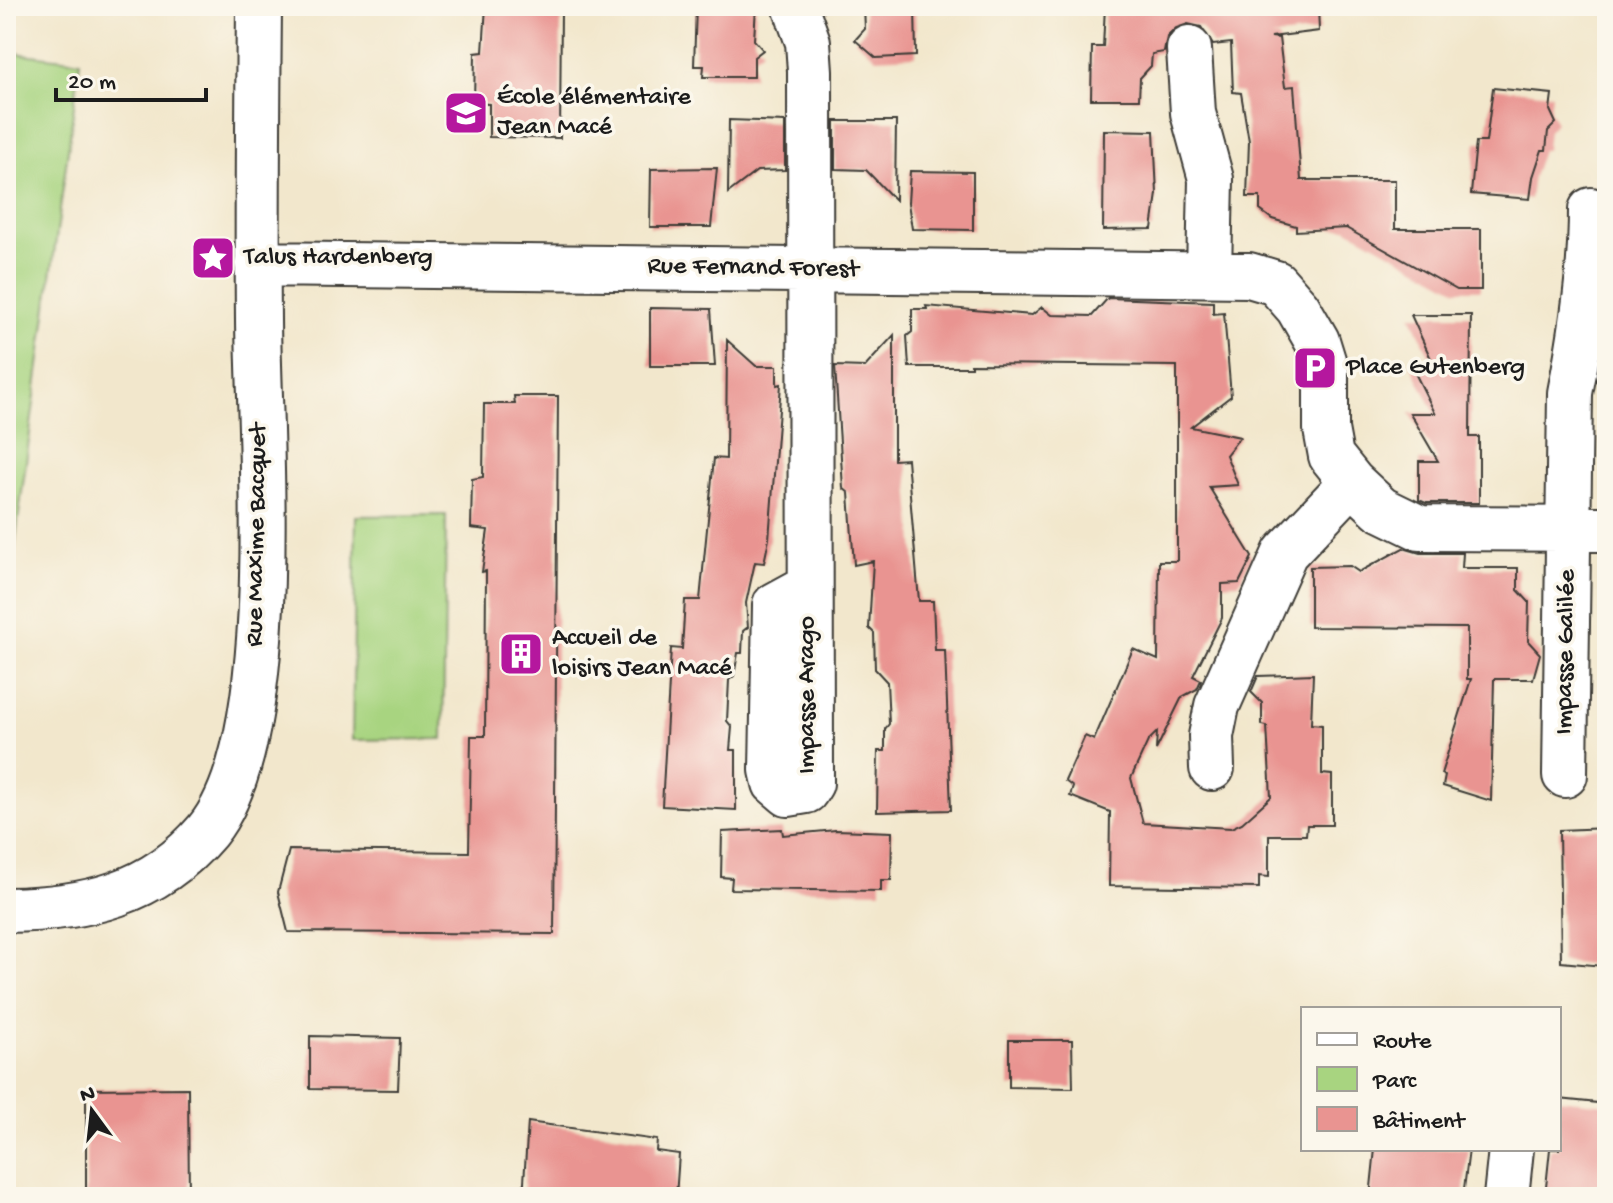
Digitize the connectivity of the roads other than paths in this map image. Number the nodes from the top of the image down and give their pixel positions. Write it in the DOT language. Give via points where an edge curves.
graph roads {
  1 [pos="259,6"];
  2 [pos="807,18"];
  3 [pos="1189,49"];
  4 [pos="1591,210"];
  5 [pos="257,264"];
  6 [pos="812,269"];
  7 [pos="1229,275"];
  8 [pos="1352,482"];
  9 [pos="1588,528"];
  10 [pos="808,587"];
  11 [pos="1212,768"];
  12 [pos="1565,775"];
  13 [pos="6,910"];
  14 [pos="1511,1151"];
  15 [pos="1506,1197"];
  1 -- 5 [label="street, Rue Maxime Bacquet"];
  2 -- 6 [label="street, Impasse Arago"];
  3 -- 7 [label="street" via="1193,113"];
  4 -- 9 [label="street, Impasse Galilée" via="1590,265 1570,393"];
  5 -- 6 [label="street, Rue Fernand Forest"];
  5 -- 13 [label="street, Rue Maxime Bacquet" via="260,583 254,695 237,770 208,829 144,881 86,905"];
  6 -- 7 [label="street, Rue Fernand Forest"];
  6 -- 10 [label="street, Impasse Arago"];
  7 -- 8 [label="street" via="1276,283 1298,308 1326,370 1331,456"];
  8 -- 9 [label="street" via="1381,509 1420,528"];
  8 -- 11 [label="street" via="1285,553 1217,706"];
  9 -- 12 [label="street, Impasse Galilée"];
  14 -- 15 [label="street"];
}
